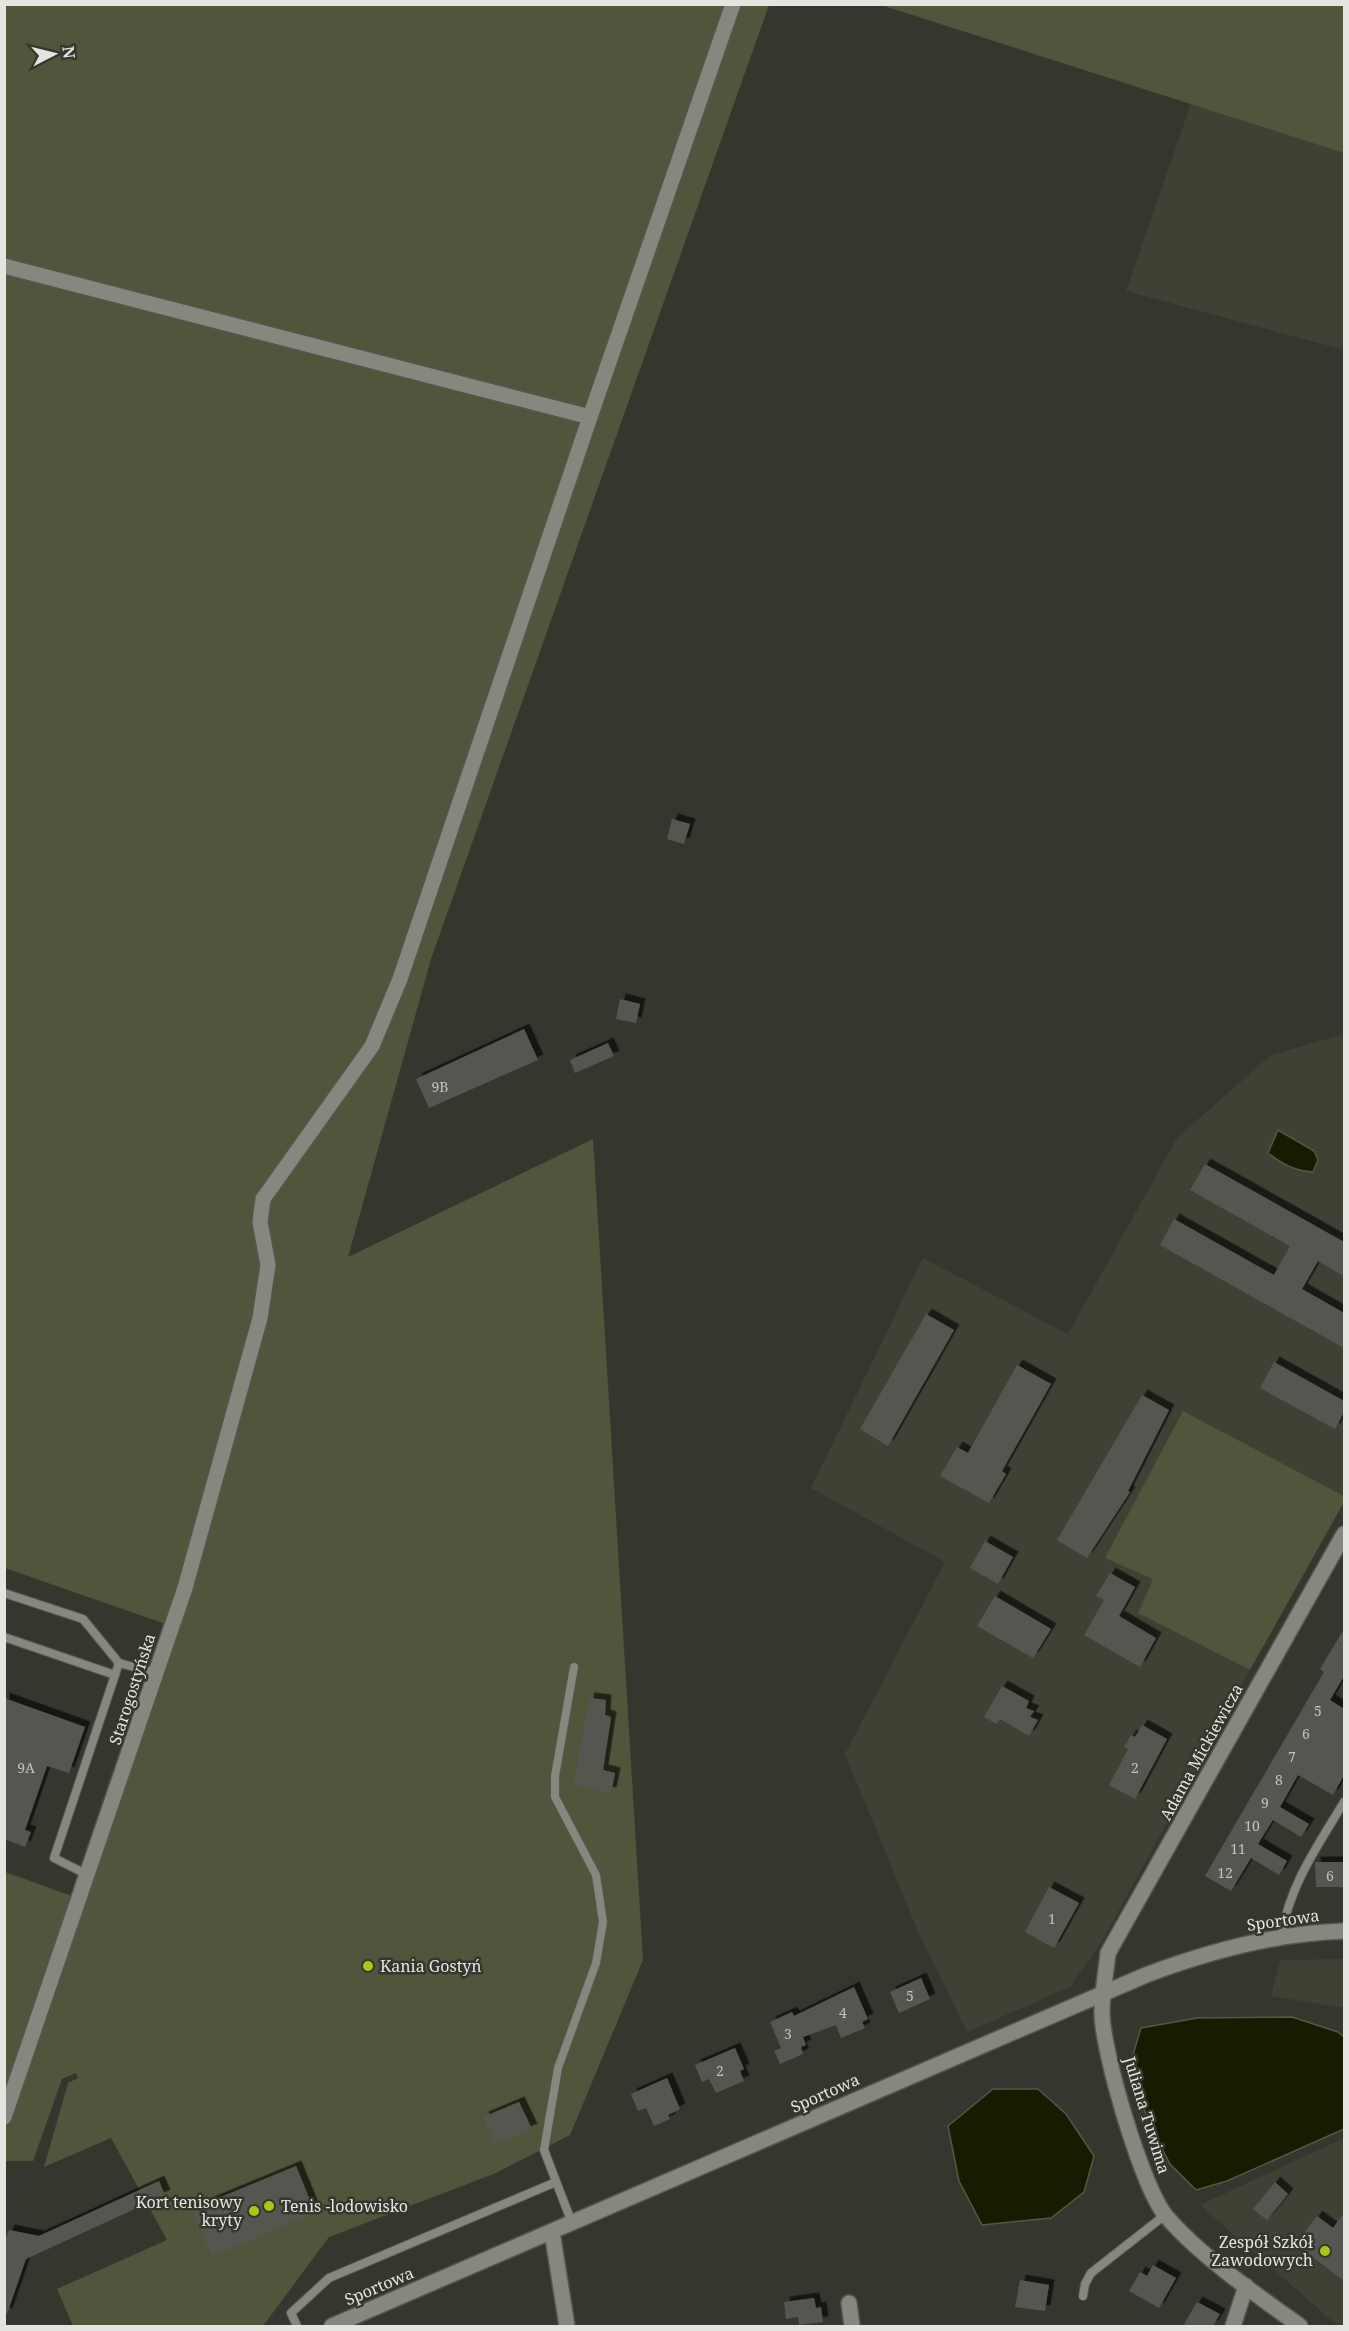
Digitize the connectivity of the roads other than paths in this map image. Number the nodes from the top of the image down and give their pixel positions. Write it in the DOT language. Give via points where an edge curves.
graph roads {
  1 [pos="733,4"];
  2 [pos="4,266"];
  3 [pos="590,417"];
  4 [pos="1344,1534"];
  5 [pos="4,1593"];
  6 [pos="4,1638"];
  7 [pos="119,1663"];
  8 [pos="574,1667"];
  9 [pos="156,1673"];
  10 [pos="115,1675"];
  11 [pos="1344,1802"];
  12 [pos="88,1875"];
  13 [pos="1344,1931"];
  14 [pos="1281,1938"];
  15 [pos="1104,1992"];
  16 [pos="4,2118"];
  17 [pos="556,2182"];
  18 [pos="1165,2215"];
  19 [pos="572,2223"];
  20 [pos="552,2232"];
  21 [pos="1246,2286"];
  22 [pos="1083,2296"];
  23 [pos="849,2303"];
  24 [pos="297,2326"];
  25 [pos="332,2326"];
  26 [pos="567,2326"];
  27 [pos="852,2326"];
  28 [pos="1233,2326"];
  29 [pos="1300,2326"];
  1 -- 3 [label="street, Starogostyńska"];
  2 -- 3 [label="street"];
  3 -- 9 [label="street, Starogostyńska" via="400,979 372,1046 263,1199 260,1222 268,1265 260,1318 185,1588"];
  4 -- 15 [label="street, Adama Mickiewicza" via="1108,1953"];
  5 -- 7 [label="lane" via="83,1619"];
  6 -- 10 [label="lane"];
  7 -- 9 [label="lane"];
  7 -- 10 [label="lane"];
  8 -- 17 [label="lane" via="555,1776 555,1797 596,1875 603,1922 596,1963 558,2068 543,2150"];
  9 -- 12 [label="street, Starogostyńska"];
  10 -- 12 [label="lane" via="54,1858"];
  11 -- 14 [label="lane" via="1293,1887"];
  12 -- 16 [label="street, Starogostyńska"];
  13 -- 14 [label="street, Sportowa"];
  14 -- 15 [label="street, Sportowa" via="1201,1955"];
  15 -- 18 [label="street, Juliana Tuwima" via="1102,2014 1114,2076 1150,2188"];
  15 -- 19 [label="street, Sportowa"];
  17 -- 19 [label="lane"];
  17 -- 24 [label="lane" via="329,2278 291,2313"];
  18 -- 21 [label="street, Juliana Tuwima"];
  18 -- 22 [label="lane" via="1091,2273"];
  19 -- 20 [label="street, Sportowa"];
  20 -- 25 [label="street, Sportowa"];
  20 -- 26 [label="street"];
  21 -- 28 [label="street"];
  21 -- 29 [label="street, Juliana Tuwima"];
  23 -- 27 [label="street"];
}
